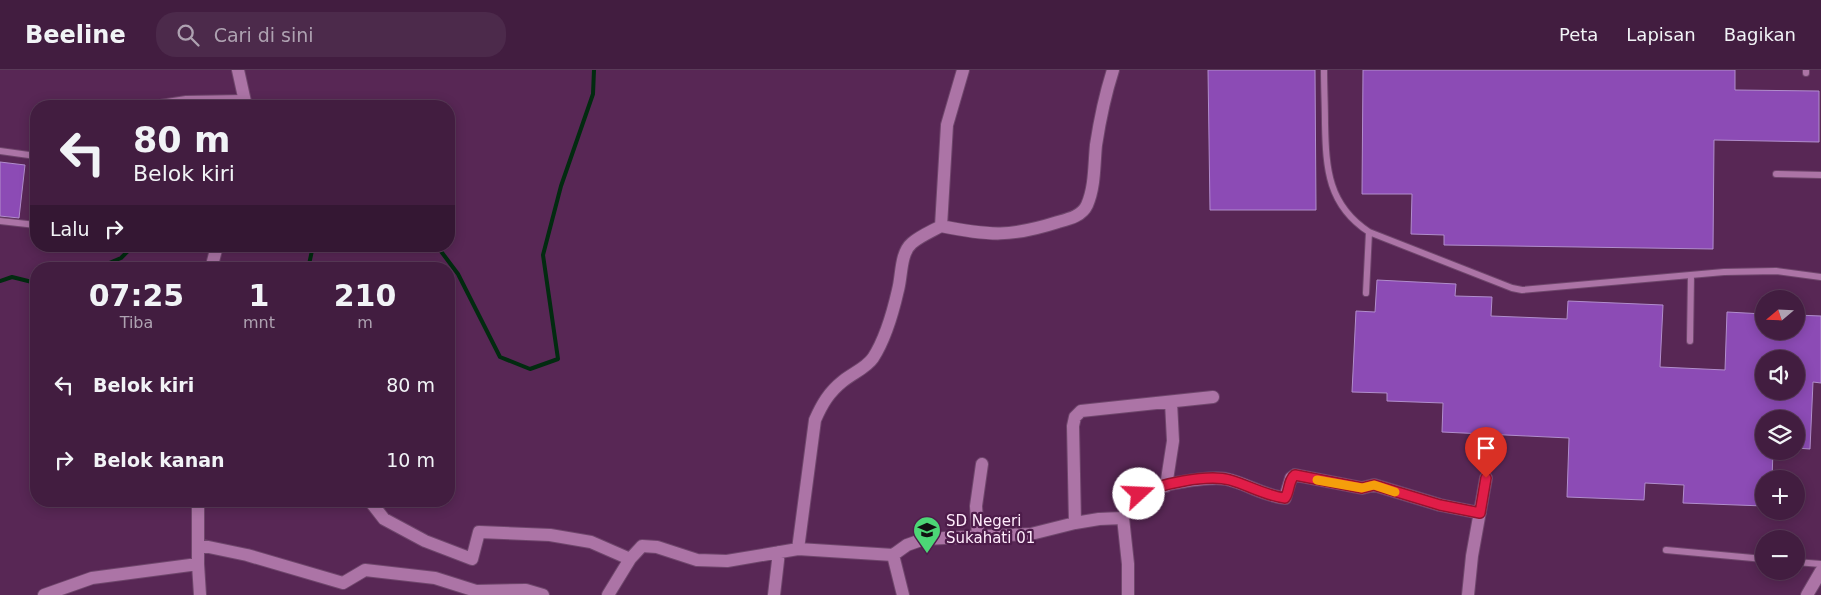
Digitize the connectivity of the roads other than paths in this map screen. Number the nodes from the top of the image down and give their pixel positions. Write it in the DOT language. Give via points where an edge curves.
graph roads {
  1 [pos="238,70"];
  2 [pos="963,70"];
  3 [pos="1113,70"];
  4 [pos="1324,70"];
  5 [pos="180,100"];
  6 [pos="206,100"];
  7 [pos="245,100"];
  8 [pos="0,151"];
  9 [pos="30,155"];
  10 [pos="1776,174"];
  11 [pos="1821,175"];
  12 [pos="0,221"];
  13 [pos="30,224"];
  14 [pos="942,226"];
  15 [pos="1369,232"];
  16 [pos="1691,275"];
  17 [pos="1821,277"];
  18 [pos="1366,293"];
  19 [pos="1690,341"];
  20 [pos="1212,397"];
  21 [pos="1171,402"];
  22 [pos="982,464"];
  23 [pos="1486,478"];
  24 [pos="1166,486"];
  25 [pos="198,507"];
  26 [pos="375,507"];
  27 [pos="1480,513"];
  28 [pos="1123,518"];
  29 [pos="1075,523"];
  30 [pos="978,536"];
  31 [pos="198,544"];
  32 [pos="798,549"];
  33 [pos="1666,550"];
  34 [pos="779,552"];
  35 [pos="893,554"];
  36 [pos="1755,558"];
  37 [pos="630,559"];
  38 [pos="1805,563"];
  39 [pos="198,564"];
  40 [pos="1821,564"];
  41 [pos="1821,571"];
  42 [pos="475,593"];
  43 [pos="44,595"];
  44 [pos="200,595"];
  45 [pos="543,595"];
  46 [pos="608,595"];
  47 [pos="774,595"];
  48 [pos="903,595"];
  49 [pos="1128,595"];
  50 [pos="1468,595"];
  51 [pos="1806,595"];
  1 -- 7 [label="street"];
  2 -- 14 [label="street" via="947,125"];
  3 -- 14 [label="street" via="1102,109 1092,191 1086,208 1080,214 1030,231 999,234"];
  4 -- 15 [label="lane" via="1326,160 1332,188 1344,210"];
  5 -- 6 [label="lane"];
  8 -- 9 [label="lane"];
  10 -- 11 [label="lane"];
  12 -- 13 [label="lane"];
  14 -- 32 [label="street" via="912,242 908,248 889,321 873,358 827,395 821,406 815,420"];
  15 -- 16 [label="lane" via="1522,290"];
  15 -- 18 [label="lane"];
  16 -- 17 [label="lane" via="1776,272"];
  16 -- 19 [label="lane"];
  20 -- 21 [label="street"];
  21 -- 24 [label="street" via="1173,440"];
  21 -- 29 [label="street" via="1089,409 1075,417"];
  22 -- 30 [label="street" via="976,506"];
  23 -- 27 [label="street"];
  24 -- 27 [label="street" via="1224,479 1285,498 1295,475 1362,488 1374,485"];
  24 -- 28 [label="street" via="1139,494"];
  25 -- 31 [label="street"];
  26 -- 37 [label="street" via="384,519 425,541 472,558 478,532 550,535 591,542"];
  27 -- 50 [label="street"];
  28 -- 29 [label="street"];
  28 -- 49 [label="street"];
  29 -- 30 [label="street" via="1031,534"];
  30 -- 35 [label="street" via="924,539"];
  31 -- 39 [label="street"];
  31 -- 42 [label="street" via="343,583 365,570 435,578"];
  32 -- 34 [label="street"];
  32 -- 35 [label="street"];
  33 -- 36 [label="lane"];
  34 -- 37 [label="street" via="727,561 697,560 642,546"];
  34 -- 47 [label="street"];
  35 -- 48 [label="street"];
  37 -- 46 [label="street"];
  38 -- 40 [label="lane"];
  39 -- 43 [label="street" via="92,578"];
  39 -- 44 [label="street"];
  41 -- 51 [label="street"];
  42 -- 45 [label="street" via="526,590"];
}
